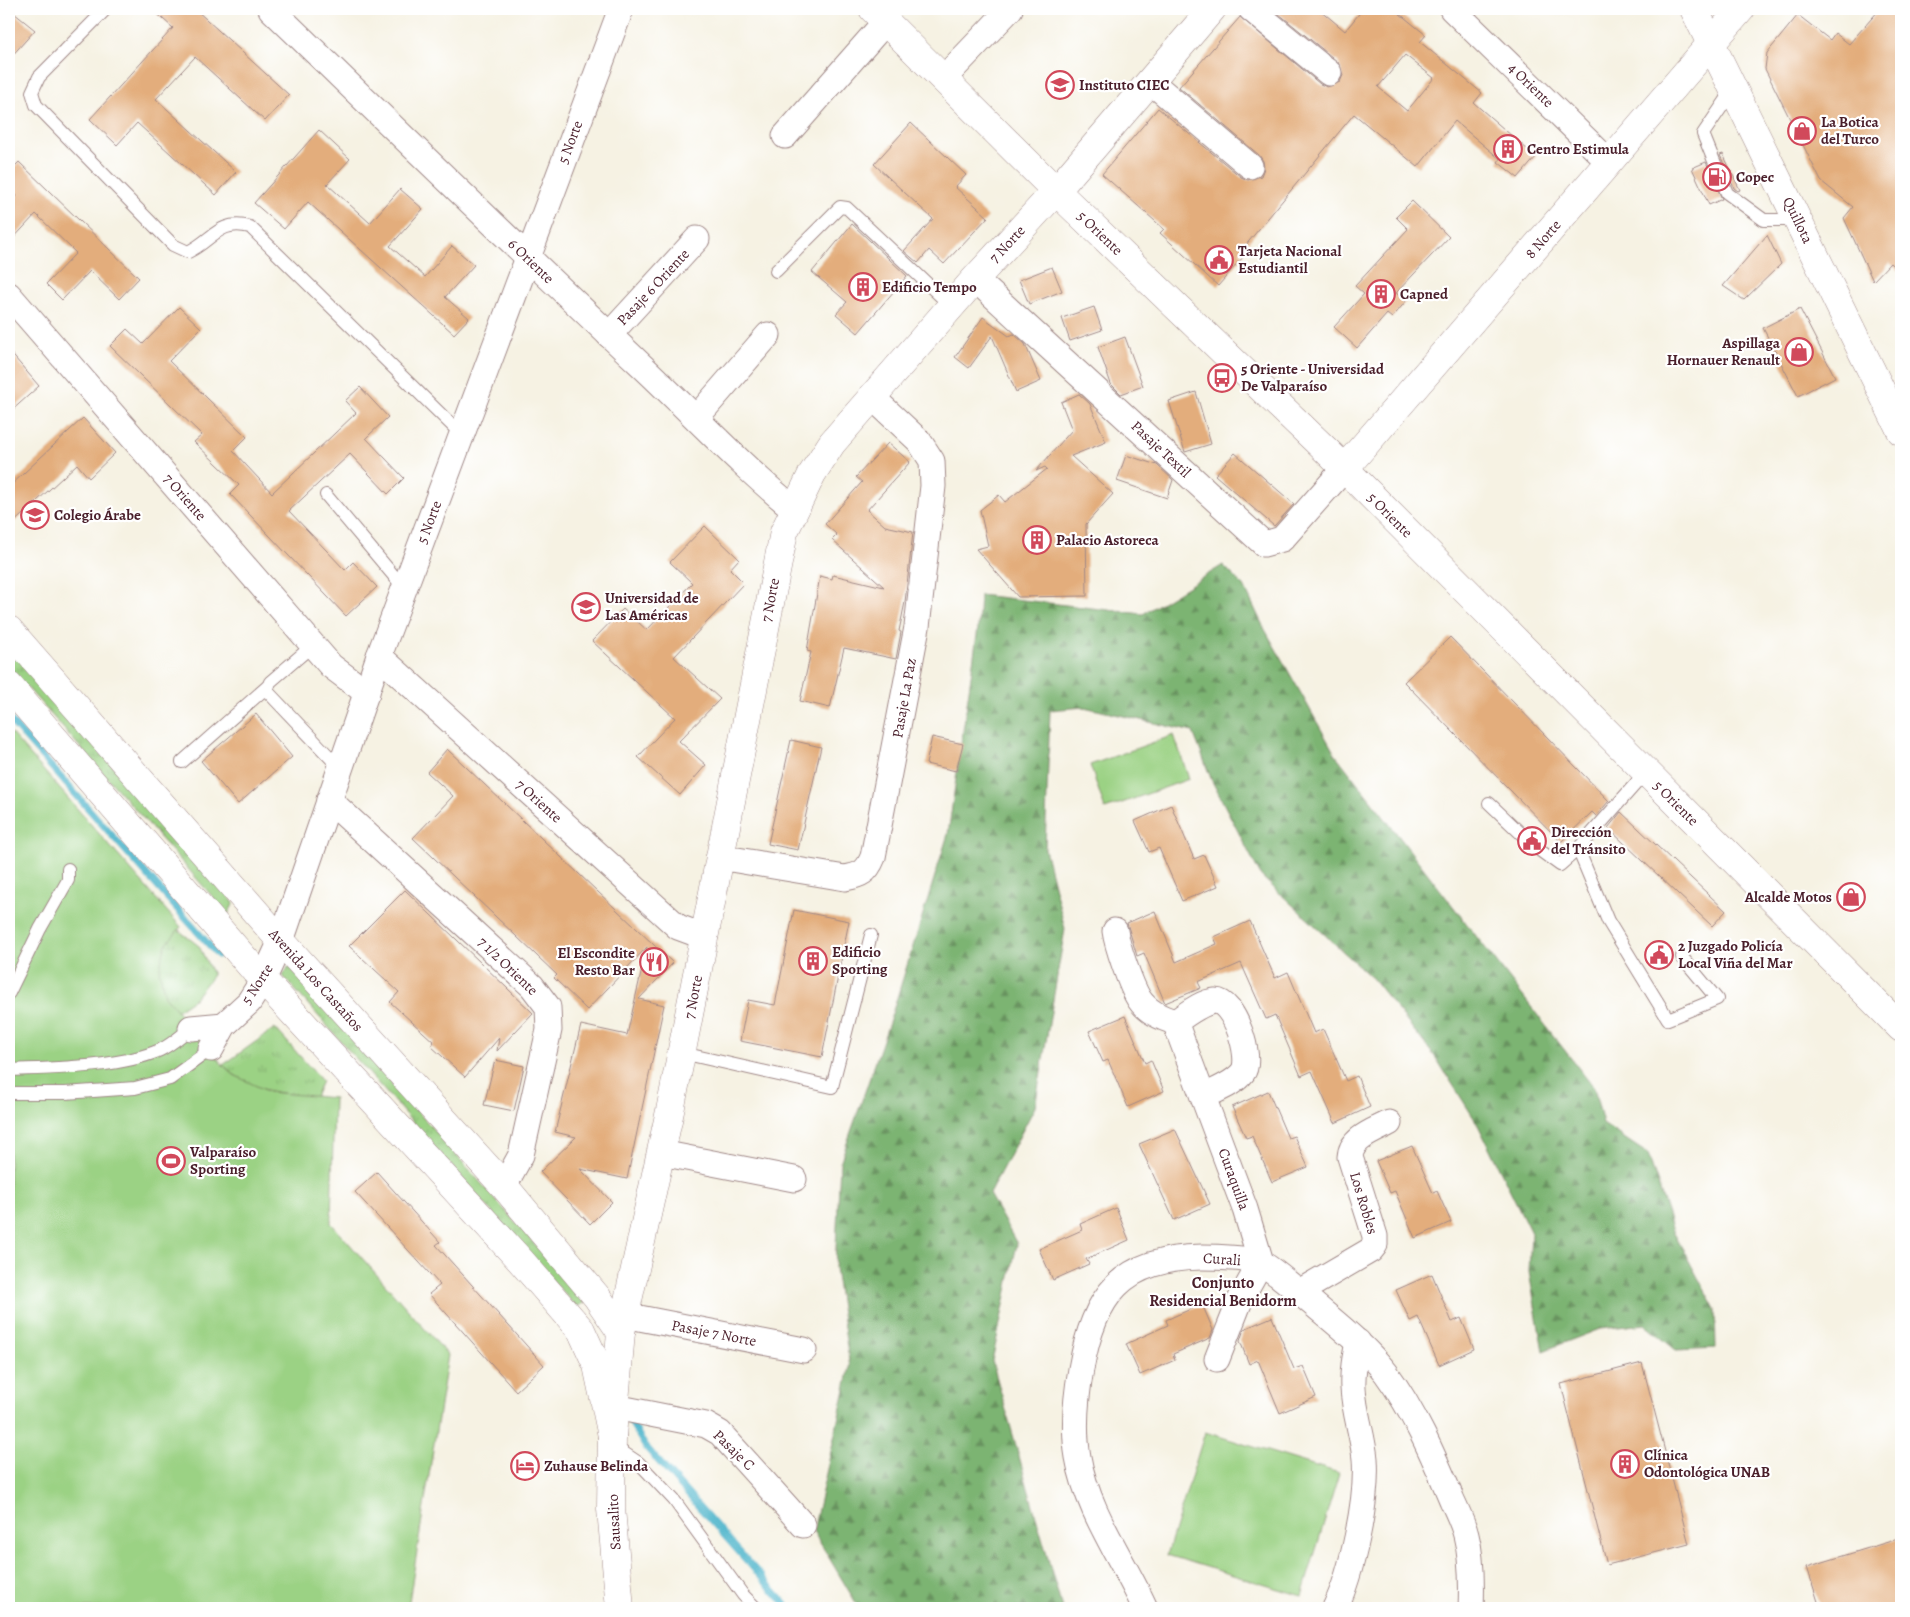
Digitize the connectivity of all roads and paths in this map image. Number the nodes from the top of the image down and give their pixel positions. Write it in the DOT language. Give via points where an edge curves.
graph roads {
  1 [pos="106,9"];
  2 [pos="271,9"];
  3 [pos="621,9"];
  4 [pos="1010,9"];
  5 [pos="1212,9"];
  6 [pos="1251,9"];
  7 [pos="1452,9"];
  8 [pos="1694,9"];
  9 [pos="1741,9"];
  10 [pos="879,15"];
  11 [pos="1712,42"];
  12 [pos="1329,73"];
  13 [pos="944,78"];
  14 [pos="1150,81"];
  15 [pos="1733,90"];
  16 [pos="784,136"];
  17 [pos="1609,162"];
  18 [pos="1250,166"];
  19 [pos="1056,191"];
  20 [pos="1798,220"];
  21 [pos="697,239"];
  22 [pos="526,257"];
  23 [pos="776,271"];
  24 [pos="975,279"];
  25 [pos="9,295"];
  26 [pos="951,306"];
  27 [pos="609,335"];
  28 [pos="768,335"];
  29 [pos="871,396"];
  30 [pos="697,417"];
  31 [pos="1901,431"];
  32 [pos="462,435"];
  33 [pos="1344,469"];
  34 [pos="326,495"];
  35 [pos="794,509"];
  36 [pos="404,588"];
  37 [pos="9,630"];
  38 [pos="314,645"];
  39 [pos="379,656"];
  40 [pos="9,686"];
  41 [pos="268,686"];
  42 [pos="366,693"];
  43 [pos="182,762"];
  44 [pos="340,768"];
  45 [pos="1646,772"];
  46 [pos="329,800"];
  47 [pos="1489,803"];
  48 [pos="1578,849"];
  49 [pos="719,857"];
  50 [pos="68,869"];
  51 [pos="1115,931"];
  52 [pos="872,935"];
  53 [pos="705,937"];
  54 [pos="281,941"];
  55 [pos="1682,957"];
  56 [pos="263,980"];
  57 [pos="9,993"];
  58 [pos="1175,1022"];
  59 [pos="224,1025"];
  60 [pos="191,1028"];
  61 [pos="1901,1028"];
  62 [pos="211,1049"];
  63 [pos="682,1054"];
  64 [pos="9,1070"];
  65 [pos="9,1093"];
  66 [pos="1203,1097"];
  67 [pos="1389,1123"];
  68 [pos="661,1153"];
  69 [pos="794,1179"];
  70 [pos="504,1186"];
  71 [pos="1261,1262"];
  72 [pos="1299,1292"];
  73 [pos="622,1324"];
  74 [pos="580,1330"];
  75 [pos="1358,1342"];
  76 [pos="804,1350"];
  77 [pos="1217,1359"];
  78 [pos="614,1408"];
  79 [pos="612,1440"];
  80 [pos="803,1525"];
  81 [pos="620,1608"];
  82 [pos="756,1608"];
  83 [pos="1146,1608"];
  84 [pos="1334,1608"];
  85 [pos="1471,1608"];
  1 -- 32 [label="lane" via="39,77 32,92 36,105 173,245 188,252 227,225 250,227"];
  2 -- 22 [label="street, 6 Oriente"];
  3 -- 22 [label="street, 5 Norte"];
  4 -- 13 [label="street"];
  5 -- 14 [label="main road, 7 Norte"];
  6 -- 12 [label="street"];
  7 -- 17 [label="street, 4 Oriente"];
  8 -- 11 [label="main road, Quillota"];
  9 -- 11 [label="main road, 8 Norte"];
  10 -- 13 [label="main road, 5 Oriente"];
  10 -- 16 [label="street"];
  11 -- 15 [label="main road, Quillota"];
  11 -- 17 [label="main road, 8 Norte"];
  13 -- 19 [label="main road, 5 Oriente"];
  14 -- 18 [label="street"];
  14 -- 19 [label="main road, 7 Norte"];
  15 -- 20 [label="main road, Quillota"];
  15 -- 20 [label="lane" via="1703,134 1727,193 1764,220"];
  17 -- 33 [label="main road, 8 Norte"];
  19 -- 24 [label="main road, 7 Norte"];
  19 -- 33 [label="main road, 5 Oriente"];
  20 -- 31 [label="main road, Quillota"];
  21 -- 27 [label="street, Pasaje 6 Oriente"];
  22 -- 27 [label="street, 6 Oriente"];
  22 -- 32 [label="street, 5 Norte"];
  23 -- 26 [label="lane" via="840,207 847,208"];
  24 -- 26 [label="main road, 7 Norte"];
  24 -- 33 [label="street, Pasaje Textil" via="1264,544 1282,539"];
  25 -- 38 [label="street, 7 Oriente"];
  26 -- 29 [label="main road, 7 Norte"];
  27 -- 30 [label="street, 6 Oriente"];
  28 -- 30 [label="street"];
  29 -- 35 [label="main road, 7 Norte" via="832,444"];
  29 -- 49 [label="street, Pasaje La Paz" via="919,441 932,461 933,486 917,627 873,857 868,870 861,876 845,878"];
  30 -- 35 [label="street, 6 Oriente" via="751,472"];
  32 -- 36 [label="street, 5 Norte"];
  33 -- 45 [label="main road, 5 Oriente"];
  34 -- 36 [label="lane"];
  35 -- 49 [label="main road, 7 Norte" via="780,550"];
  36 -- 39 [label="street, 5 Norte"];
  37 -- 54 [label="main road, Avenida Los Castaños"];
  38 -- 41 [label="lane"];
  38 -- 42 [label="street, 7 Oriente" via="331,666"];
  39 -- 42 [label="street, 5 Norte"];
  39 -- 53 [label="street, 7 Oriente" via="678,927"];
  40 -- 56 [label="main road"];
  41 -- 43 [label="lane"];
  41 -- 44 [label="lane" via="267,691"];
  42 -- 44 [label="street, 5 Norte"];
  44 -- 46 [label="street, 5 Norte"];
  45 -- 48 [label="lane"];
  45 -- 61 [label="main road, 5 Oriente"];
  46 -- 54 [label="street, 5 Norte"];
  46 -- 70 [label="street, 7 1/2 Oriente" via="532,986 548,1007 549,1030 521,1155"];
  47 -- 48 [label="lane" via="1535,847 1560,865"];
  48 -- 55 [label="lane" via="1608,921 1668,1019 1717,998"];
  49 -- 53 [label="main road, 7 Norte"];
  50 -- 57 [label="lane" via="68,880"];
  51 -- 58 [label="street" via="1139,999 1158,1017"];
  52 -- 63 [label="lane" via="832,1087"];
  53 -- 63 [label="main road, 7 Norte"];
  54 -- 56 [label="street, 5 Norte"];
  54 -- 70 [label="main road, Avenida Los Castaños"];
  56 -- 59 [label="street, 5 Norte" via="249,1002"];
  56 -- 74 [label="main road" via="521,1261"];
  58 -- 66 [label="street, Curaquilla"];
  58 -- 66 [label="street" via="1204,1004 1222,1002 1229,1007 1243,1042 1247,1060 1242,1073"];
  59 -- 60 [label="street"];
  59 -- 62 [label="street, 5 Norte"];
  60 -- 64 [label="lane" via="161,1050 122,1060"];
  62 -- 65 [label="lane" via="170,1079 135,1088"];
  63 -- 68 [label="main road, 7 Norte"];
  66 -- 71 [label="street, Curaquilla"];
  67 -- 72 [label="street, Los Robles" via="1354,1143 1350,1149 1375,1245"];
  68 -- 69 [label="street"];
  68 -- 73 [label="main road, 7 Norte"];
  70 -- 73 [label="main road, Avenida Los Castaños"];
  71 -- 72 [label="street, Curali"];
  71 -- 77 [label="street" via="1241,1298"];
  71 -- 83 [label="street, Curali" via="1192,1257 1146,1267 1121,1280 1108,1294 1087,1337 1079,1382 1078,1457 1087,1492"];
  72 -- 75 [label="street, Curali"];
  73 -- 74 [label="main road" via="600,1336"];
  73 -- 76 [label="street, Pasaje 7 Norte"];
  73 -- 78 [label="main road, Sausalito"];
  74 -- 79 [label="main road, Sausalito" via="597,1365"];
  75 -- 84 [label="street" via="1353,1389 1365,1460 1365,1482 1347,1576"];
  75 -- 85 [label="street, Curali" via="1386,1374 1418,1425 1445,1483 1466,1534"];
  78 -- 79 [label="main road, Sausalito"];
  78 -- 80 [label="street, Pasaje C" via="706,1425 720,1433"];
  79 -- 81 [label="main road, Sausalito" via="611,1509"];
  79 -- 82 [label="lane" via="674,1500"];
}
